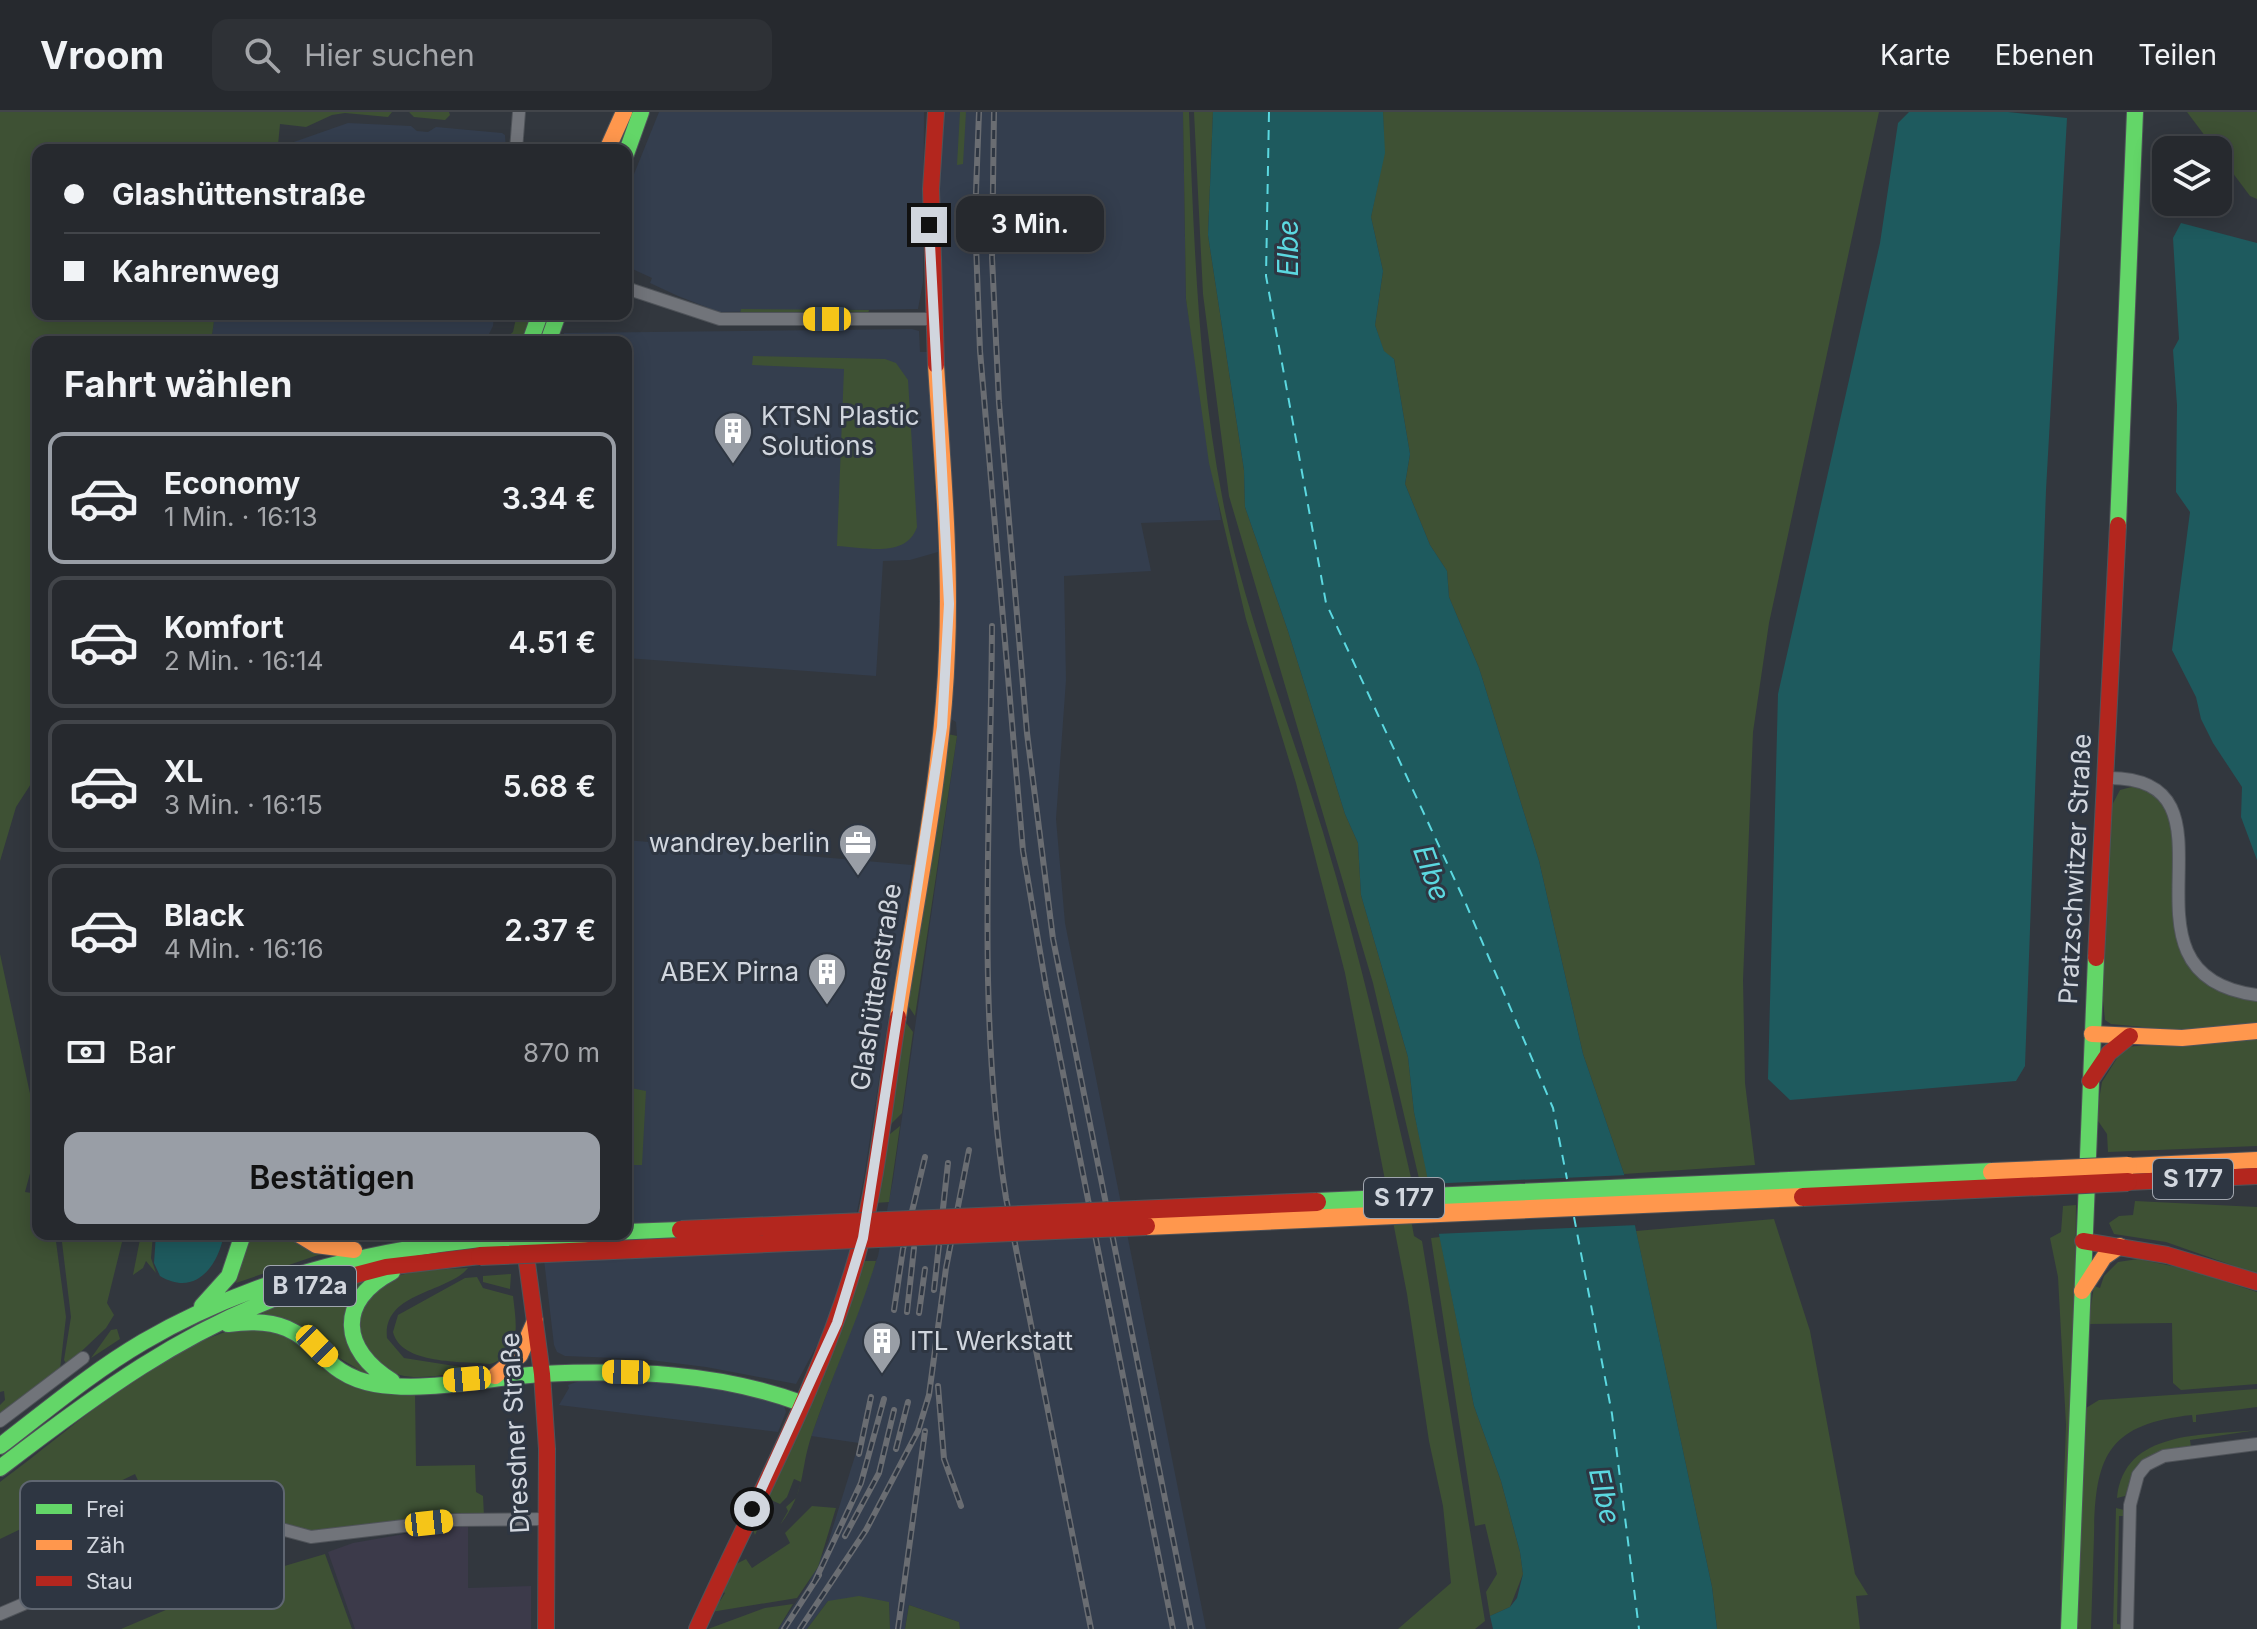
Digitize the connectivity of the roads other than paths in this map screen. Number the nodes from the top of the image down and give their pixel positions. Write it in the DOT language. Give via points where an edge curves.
graph roads {
  1 [pos="519,112"];
  2 [pos="624,112"];
  3 [pos="641,112"];
  4 [pos="936,112"];
  5 [pos="2135,112"];
  6 [pos="517,144"];
  7 [pos="610,144"];
  8 [pos="630,144"];
  9 [pos="632,282"];
  10 [pos="632,290"];
  11 [pos="666,301"];
  12 [pos="933,319"];
  13 [pos="2107,778"];
  14 [pos="2257,995"];
  15 [pos="2257,1031"];
  16 [pos="2092,1034"];
  17 [pos="2130,1036"];
  18 [pos="2090,1081"];
  19 [pos="2257,1160"];
  20 [pos="2128,1174"];
  21 [pos="2257,1176"];
  22 [pos="632,1232"];
  23 [pos="241,1240"];
  24 [pos="311,1240"];
  25 [pos="524,1240"];
  26 [pos="537,1240"];
  27 [pos="2083,1241"];
  28 [pos="2120,1246"];
  29 [pos="480,1247"];
  30 [pos="380,1250"];
  31 [pos="439,1259"];
  32 [pos="2257,1282"];
  33 [pos="2082,1291"];
  34 [pos="196,1313"];
  35 [pos="535,1321"];
  36 [pos="188,1336"];
  37 [pos="83,1358"];
  38 [pos="542,1374"];
  39 [pos="495,1376"];
  40 [pos="409,1385"];
  41 [pos="801,1403"];
  42 [pos="0,1421"];
  43 [pos="2257,1444"];
  44 [pos="0,1446"];
  45 [pos="0,1468"];
  46 [pos="547,1519"];
  47 [pos="284,1530"];
  48 [pos="20,1605"];
  49 [pos="0,1614"];
  50 [pos="546,1629"];
  51 [pos="697,1629"];
  52 [pos="2069,1629"];
  53 [pos="2127,1629"];
  1 -- 6 [label="street"];
  2 -- 7 [label="main road"];
  3 -- 8 [label="main road"];
  4 -- 12 [label="main road, Glashüttenstraße" via="929,194"];
  5 -- 13 [label="main road, Pratzschwitzer Straße"];
  9 -- 11 [label="street"];
  10 -- 11 [label="street"];
  11 -- 12 [label="street" via="720,319"];
  12 -- 41 [label="main road, Glashüttenstraße" via="949,604 942,727 863,1238 837,1323"];
  13 -- 14 [label="street" via="2157,784 2176,799 2186,821 2183,915 2189,950 2208,976"];
  13 -- 16 [label="main road, Pratzschwitzer Straße"];
  15 -- 17 [label="main road"];
  16 -- 17 [label="main road"];
  16 -- 18 [label="main road, Pratzschwitzer Straße"];
  17 -- 18 [label="main road" via="2109,1053"];
  18 -- 27 [label="main road, Pratzschwitzer Straße"];
  19 -- 20 [label="main road, S 177"];
  20 -- 21 [label="main road, S 177"];
  20 -- 22 [label="main road, S 177, bridge"];
  20 -- 29 [label="main road, S 177, bridge"];
  23 -- 34 [label="main road" via="229,1276"];
  24 -- 30 [label="main road" via="329,1248"];
  25 -- 35 [label="main road, Dresdner Straße"];
  26 -- 29 [label="main road, bridge"];
  27 -- 28 [label="main road"];
  27 -- 33 [label="main road, Pratzschwitzer Straße"];
  28 -- 32 [label="main road"];
  28 -- 33 [label="main road" via="2104,1257"];
  29 -- 30 [label="main road, B 172a"];
  29 -- 31 [label="main road, B 172a"];
  30 -- 34 [label="main road, B 172a" via="267,1282"];
  31 -- 36 [label="main road, B 172a" via="343,1275 267,1299"];
  31 -- 40 [label="main road" via="381,1276 363,1292 354,1310 353,1338 364,1363 389,1380"];
  33 -- 52 [label="main road, Pratzschwitzer Straße"];
  34 -- 44 [label="main road, B 172a" via="117,1359"];
  35 -- 38 [label="main road, Dresdner Straße"];
  35 -- 39 [label="main road" via="520,1355"];
  36 -- 40 [label="main road" via="248,1320 273,1322 308,1338 358,1379"];
  36 -- 45 [label="main road, B 172a" via="128,1372"];
  37 -- 42 [label="street"];
  38 -- 39 [label="main road"];
  38 -- 41 [label="main road" via="613,1371 729,1380"];
  38 -- 46 [label="main road, Dresdner Straße"];
  39 -- 40 [label="main road"];
  41 -- 51 [label="main road, Glashüttenstraße"];
  43 -- 53 [label="street" via="2164,1456 2138,1475 2130,1505"];
  46 -- 47 [label="street" via="454,1520 311,1537"];
  46 -- 50 [label="main road, Dresdner Straße"];
  48 -- 49 [label="street"];
}
